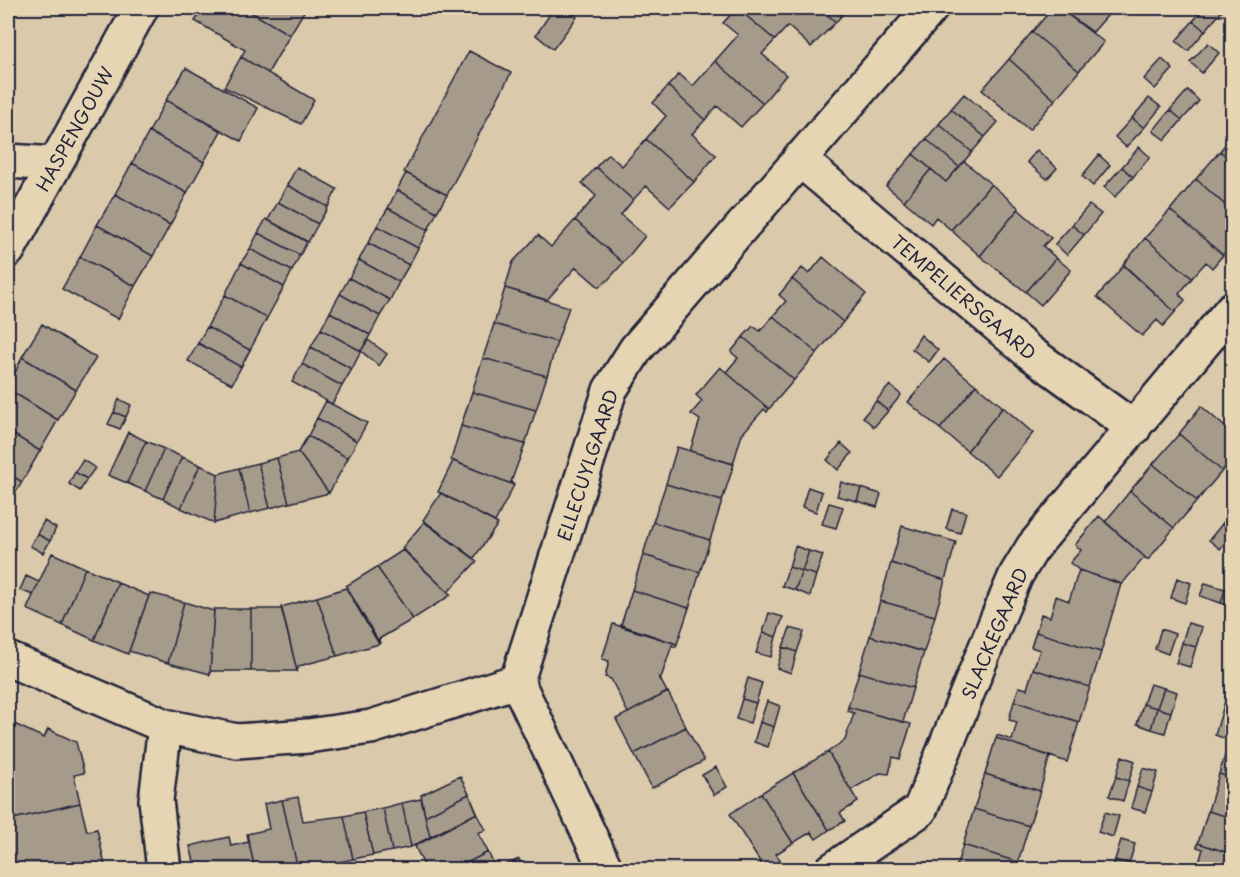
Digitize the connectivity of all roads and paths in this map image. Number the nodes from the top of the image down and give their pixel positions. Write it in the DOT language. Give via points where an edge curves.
graph roads {
  1 [pos="141,8"];
  2 [pos="931,8"];
  3 [pos="799,159"];
  4 [pos="8,161"];
  5 [pos="55,164"];
  6 [pos="8,250"];
  7 [pos="1226,330"];
  8 [pos="1134,428"];
  9 [pos="8,659"];
  10 [pos="517,681"];
  11 [pos="165,726"];
  12 [pos="164,870"];
  13 [pos="606,870"];
  14 [pos="832,870"];
  1 -- 5 [label="street, HASPENGOUW"];
  2 -- 3 [label="street, ELLECUYLGAARD"];
  3 -- 8 [label="street, TEMPELIERSGAARD" via="1029,352"];
  3 -- 10 [label="street, ELLECUYLGAARD" via="636,349 610,390"];
  4 -- 5 [label="street"];
  5 -- 6 [label="street, HASPENGOUW"];
  7 -- 8 [label="street, SLACKEGAARD"];
  8 -- 14 [label="street, SLACKEGAARD" via="1047,527 1016,575 920,810"];
  9 -- 11 [label="street"];
  10 -- 11 [label="street" via="371,727 308,736 237,741"];
  10 -- 13 [label="street"];
  11 -- 12 [label="street" via="156,800"];
}
